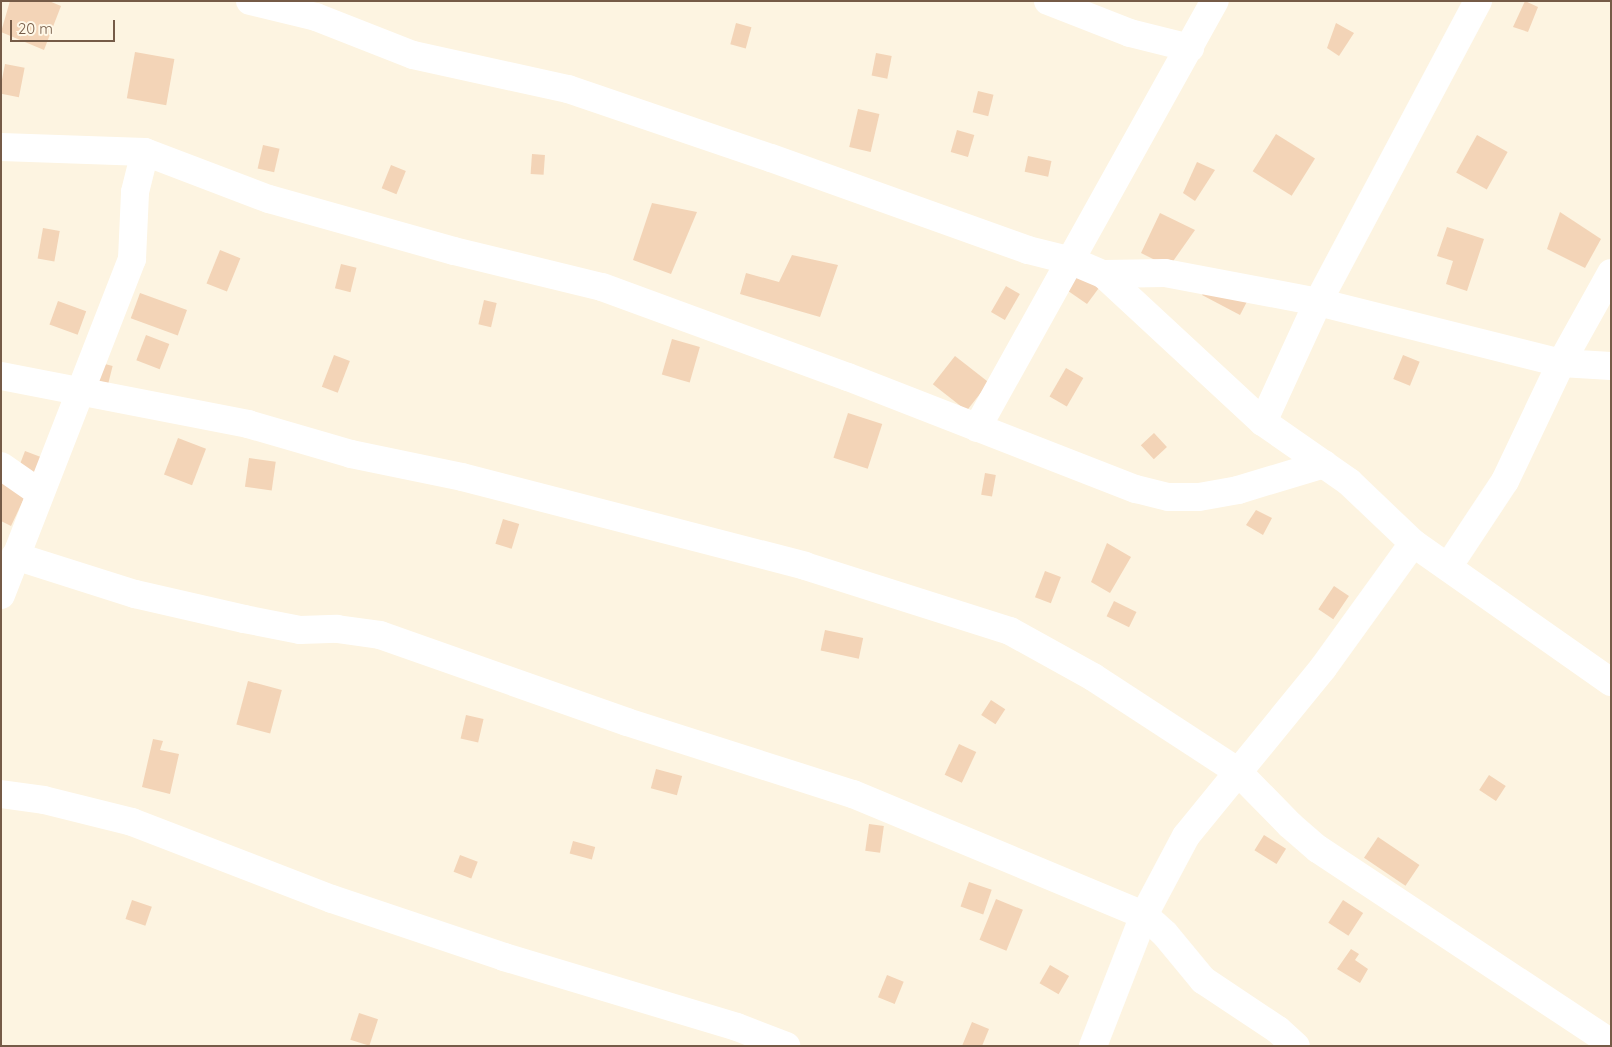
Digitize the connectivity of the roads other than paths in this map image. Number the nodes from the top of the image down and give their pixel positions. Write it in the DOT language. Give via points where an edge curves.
graph roads {
  1 [pos="250,1"];
  2 [pos="1048,1"];
  3 [pos="1215,1"];
  4 [pos="1478,1"];
  5 [pos="320,9"];
  6 [pos="1190,48"];
  7 [pos="1,147"];
  8 [pos="145,152"];
  9 [pos="1072,261"];
  10 [pos="1611,273"];
  11 [pos="1103,274"];
  12 [pos="1318,302"];
  13 [pos="1561,363"];
  14 [pos="1611,366"];
  15 [pos="1,376"];
  16 [pos="81,390"];
  17 [pos="1263,422"];
  18 [pos="977,428"];
  19 [pos="1324,464"];
  20 [pos="1,466"];
  21 [pos="40,493"];
  22 [pos="1413,542"];
  23 [pos="15,556"];
  24 [pos="1448,566"];
  25 [pos="1,595"];
  26 [pos="1611,682"];
  27 [pos="1237,771"];
  28 [pos="1,794"];
  29 [pos="1144,915"];
  30 [pos="1611,1043"];
  31 [pos="786,1046"];
  32 [pos="1093,1046"];
  33 [pos="1296,1046"];
  1 -- 5 [label="street"];
  2 -- 6 [label="street" via="1113,27"];
  3 -- 6 [label="street"];
  4 -- 12 [label="street"];
  5 -- 9 [label="street" via="413,55 568,89 1028,250"];
  6 -- 9 [label="street"];
  7 -- 8 [label="street"];
  8 -- 16 [label="street" via="135,192 132,260"];
  8 -- 18 [label="street" via="269,199 602,288 830,370"];
  9 -- 11 [label="street"];
  9 -- 18 [label="street"];
  10 -- 13 [label="street"];
  11 -- 12 [label="street" via="1165,272"];
  11 -- 17 [label="street"];
  12 -- 13 [label="street"];
  12 -- 17 [label="street"];
  13 -- 14 [label="street"];
  13 -- 24 [label="street" via="1505,481"];
  15 -- 16 [label="street"];
  16 -- 21 [label="street"];
  16 -- 27 [label="street" via="248,424 352,454 472,479 805,566 1010,631 1093,677"];
  17 -- 19 [label="street"];
  18 -- 19 [label="street" via="1136,490 1168,497 1199,497 1238,490"];
  19 -- 22 [label="street" via="1350,482"];
  20 -- 21 [label="street"];
  21 -- 23 [label="street"];
  22 -- 24 [label="street"];
  22 -- 27 [label="street" via="1323,668"];
  23 -- 25 [label="street"];
  23 -- 29 [label="street" via="135,594 244,619 300,630 337,628 380,635 627,722 853,794"];
  24 -- 26 [label="street"];
  27 -- 29 [label="street" via="1186,836"];
  27 -- 30 [label="street" via="1318,849"];
  28 -- 31 [label="street" via="44,800 132,822 332,899 504,957 737,1027"];
  29 -- 32 [label="street"];
  29 -- 33 [label="street" via="1165,934 1202,980 1278,1030"];
}
